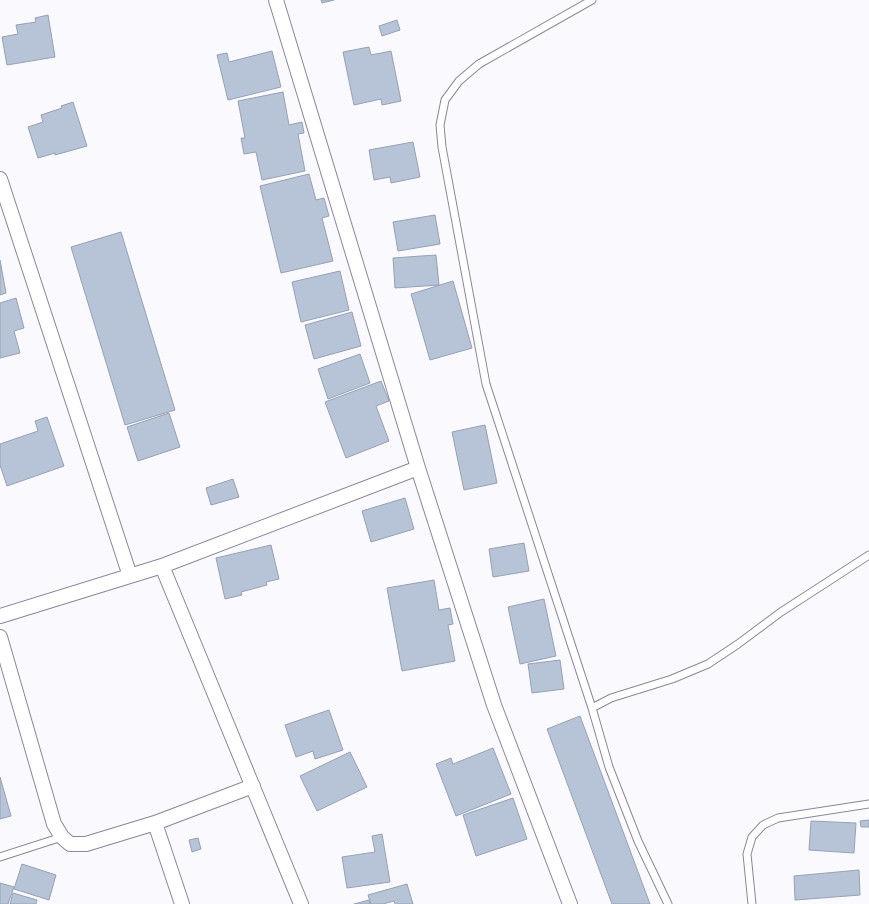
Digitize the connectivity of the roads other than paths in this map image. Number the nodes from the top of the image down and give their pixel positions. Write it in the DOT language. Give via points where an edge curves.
graph roads {
  1 [pos="276,0"];
  2 [pos="592,0"];
  3 [pos="0,179"];
  4 [pos="418,468"];
  5 [pos="869,555"];
  6 [pos="162,566"];
  7 [pos="130,576"];
  8 [pos="0,616"];
  9 [pos="0,637"];
  10 [pos="592,708"];
  11 [pos="253,786"];
  12 [pos="869,804"];
  13 [pos="155,823"];
  14 [pos="62,837"];
  15 [pos="0,857"];
  16 [pos="182,904"];
  17 [pos="301,904"];
  18 [pos="570,904"];
  19 [pos="668,904"];
  20 [pos="752,904"];
  1 -- 4 [label="street"];
  2 -- 10 [label="lane" via="480,64 459,81 445,100 440,125 486,384"];
  3 -- 7 [label="street"];
  4 -- 6 [label="street"];
  4 -- 18 [label="street" via="494,705"];
  5 -- 10 [label="lane" via="781,612 708,664 672,679 611,698"];
  6 -- 7 [label="street"];
  6 -- 11 [label="street"];
  7 -- 8 [label="street"];
  9 -- 14 [label="street" via="54,824"];
  10 -- 19 [label="lane" via="609,767 638,841"];
  11 -- 13 [label="street"];
  11 -- 17 [label="street"];
  12 -- 20 [label="lane" via="778,818 763,825 752,837 747,854"];
  13 -- 14 [label="street" via="86,844 70,844"];
  13 -- 16 [label="street"];
  14 -- 15 [label="lane"];
}
